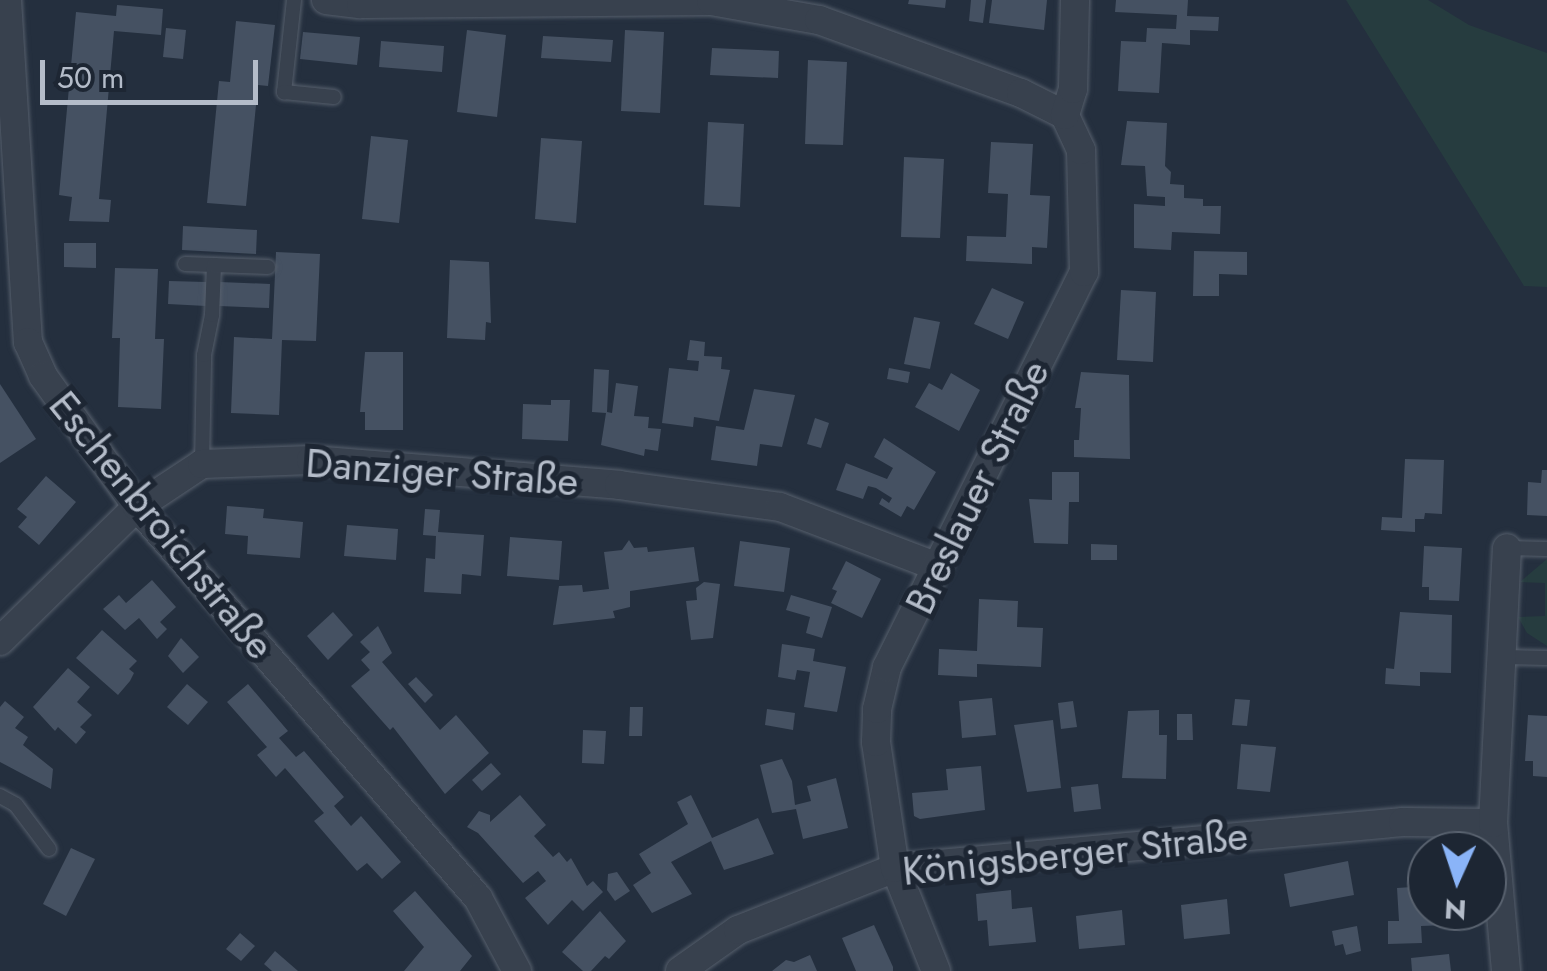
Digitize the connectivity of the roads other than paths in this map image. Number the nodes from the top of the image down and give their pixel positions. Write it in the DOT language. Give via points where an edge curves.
graph roads {
  1 [pos="6,0"];
  2 [pos="294,0"];
  3 [pos="326,0"];
  4 [pos="1075,0"];
  5 [pos="334,97"];
  6 [pos="1065,115"];
  7 [pos="185,264"];
  8 [pos="214,265"];
  9 [pos="268,267"];
  10 [pos="202,464"];
  11 [pos="137,507"];
  12 [pos="1507,548"];
  13 [pos="1547,549"];
  14 [pos="938,567"];
  15 [pos="0,641"];
  16 [pos="1504,657"];
  17 [pos="1547,658"];
  18 [pos="0,796"];
  19 [pos="1493,824"];
  20 [pos="50,849"];
  21 [pos="895,868"];
  22 [pos="517,971"];
  23 [pos="680,971"];
  24 [pos="936,971"];
  25 [pos="1506,971"];
  1 -- 11 [label="street, Eschenbroichstraße" via="28,342 42,376"];
  2 -- 5 [label="lane" via="284,92"];
  3 -- 6 [label="street" via="711,2 820,20"];
  4 -- 6 [label="street, Breslauer Straße"];
  6 -- 14 [label="street, Breslauer Straße" via="1080,150 1084,272"];
  7 -- 8 [label="lane"];
  8 -- 9 [label="lane"];
  8 -- 10 [label="lane"];
  10 -- 11 [label="street"];
  10 -- 14 [label="street, Danziger Straße" via="311,460 619,484 780,507"];
  11 -- 15 [label="street"];
  11 -- 22 [label="street, Eschenbroichstraße" via="478,898"];
  12 -- 13 [label="lane"];
  12 -- 16 [label="street"];
  14 -- 21 [label="street, Breslauer Straße" via="887,667 877,710"];
  16 -- 17 [label="lane"];
  16 -- 19 [label="street"];
  18 -- 20 [label="lane" via="16,805"];
  19 -- 21 [label="street, Königsberger Straße" via="1403,822"];
  19 -- 25 [label="street"];
  21 -- 23 [label="street, Königsberger Straße" via="738,930"];
  21 -- 24 [label="street, Breslauer Straße"];
}
